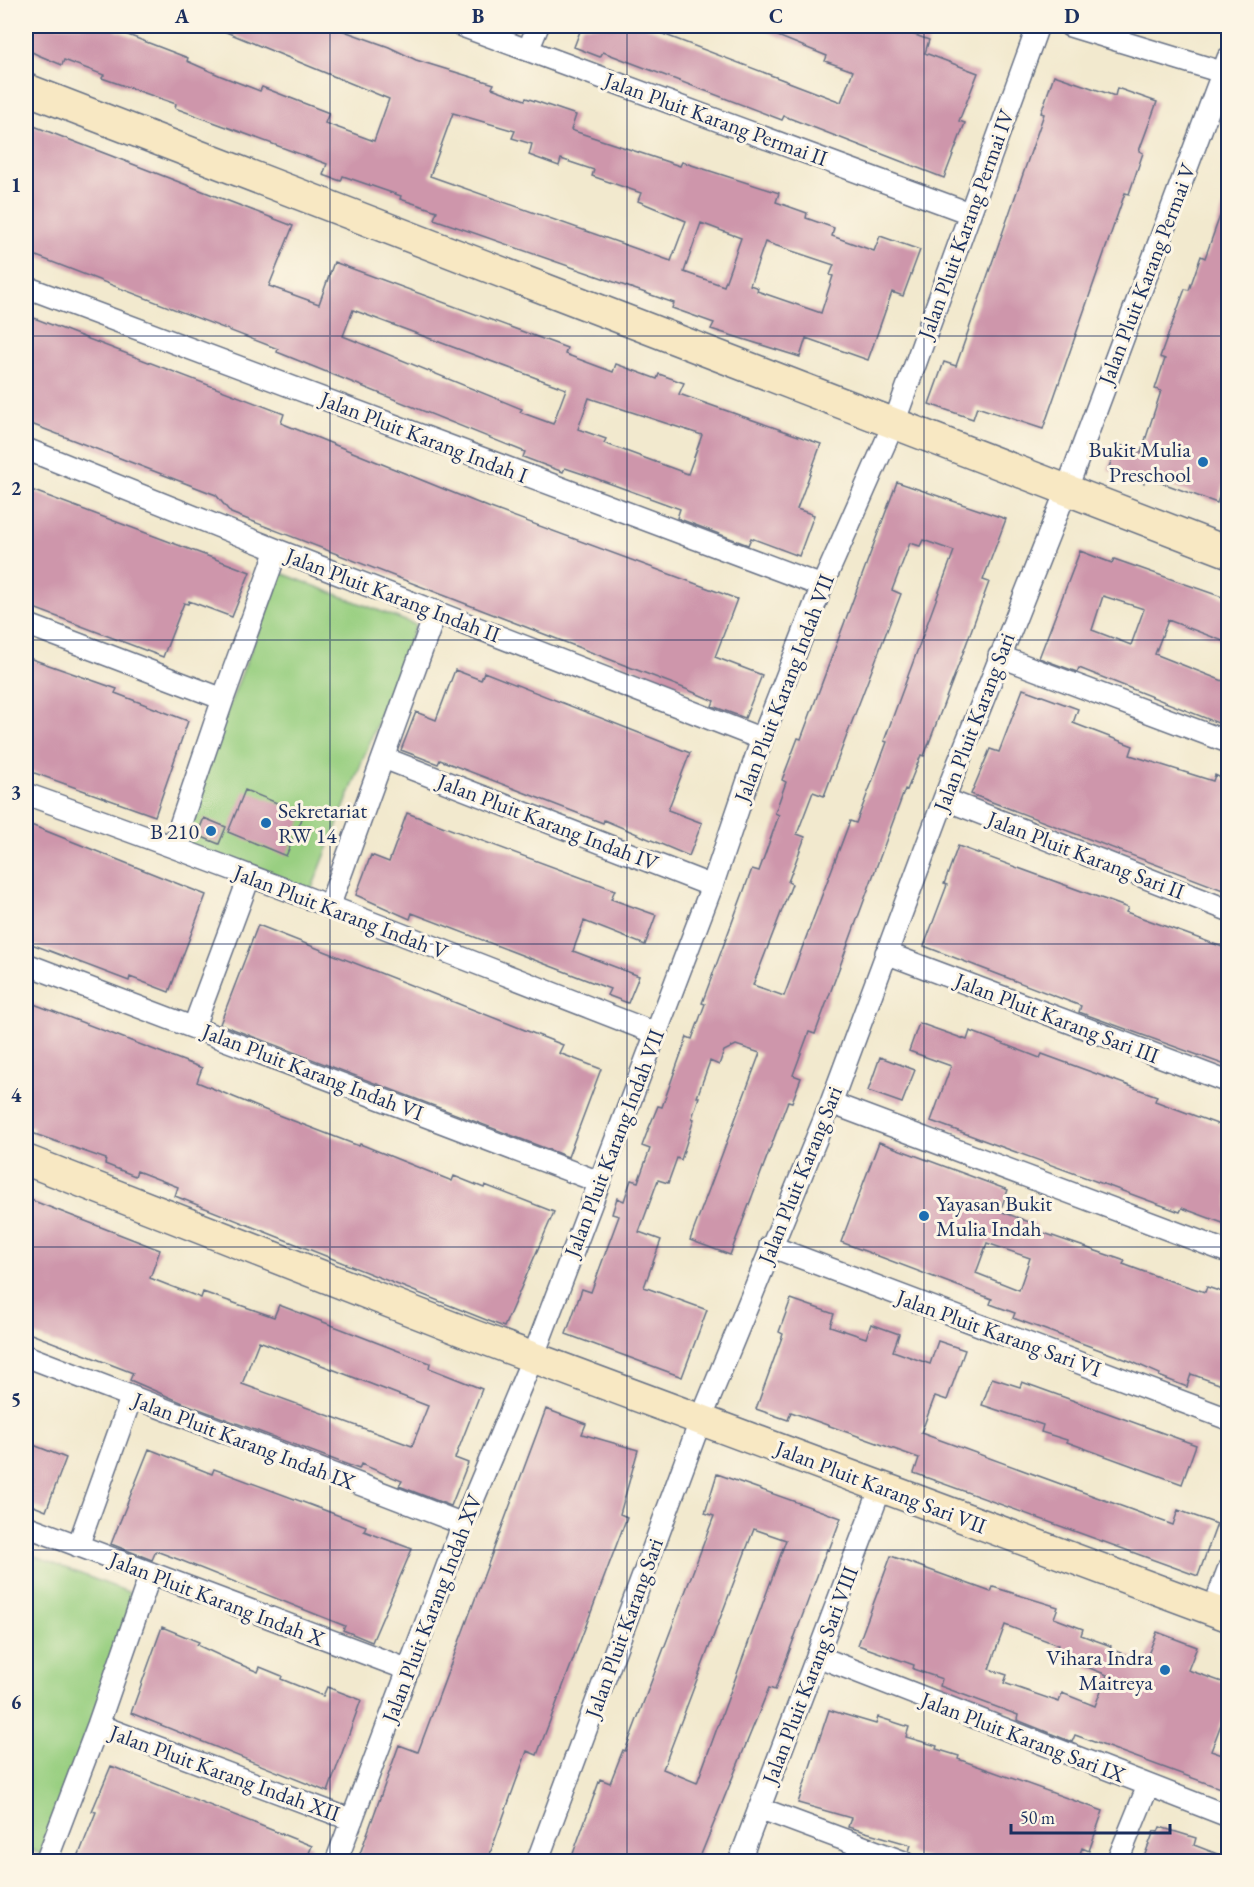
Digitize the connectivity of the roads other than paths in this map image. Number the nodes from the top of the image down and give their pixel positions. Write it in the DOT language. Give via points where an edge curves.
graph roads {
  1 [pos="462,26"];
  2 [pos="538,26"];
  3 [pos="1038,26"];
  4 [pos="1070,26"];
  5 [pos="528,50"];
  6 [pos="1227,68"];
  7 [pos="26,89"];
  8 [pos="969,213"];
  9 [pos="26,287"];
  10 [pos="894,423"];
  11 [pos="26,448"];
  12 [pos="1066,490"];
  13 [pos="277,550"];
  14 [pos="1228,552"];
  15 [pos="822,586"];
  16 [pos="436,611"];
  17 [pos="26,624"];
  18 [pos="999,656"];
  19 [pos="223,699"];
  20 [pos="762,739"];
  21 [pos="1228,742"];
  22 [pos="384,758"];
  23 [pos="26,794"];
  24 [pos="944,799"];
  25 [pos="173,846"];
  26 [pos="249,878"];
  27 [pos="712,886"];
  28 [pos="329,906"];
  29 [pos="1228,910"];
  30 [pos="886,953"];
  31 [pos="26,964"];
  32 [pos="194,1026"];
  33 [pos="655,1033"];
  34 [pos="1228,1082"];
  35 [pos="831,1103"];
  36 [pos="26,1160"];
  37 [pos="599,1182"];
  38 [pos="770,1246"];
  39 [pos="1228,1252"];
  40 [pos="26,1356"];
  41 [pos="533,1357"];
  42 [pos="132,1398"];
  43 [pos="701,1419"];
  44 [pos="1228,1419"];
  45 [pos="881,1487"];
  46 [pos="463,1524"];
  47 [pos="26,1526"];
  48 [pos="78,1546"];
  49 [pos="1228,1570"];
  50 [pos="150,1575"];
  51 [pos="1221,1613"];
  52 [pos="817,1656"];
  53 [pos="409,1670"];
  54 [pos="98,1725"];
  55 [pos="1148,1786"];
  56 [pos="759,1808"];
  57 [pos="1228,1816"];
  58 [pos="352,1820"];
  59 [pos="46,1862"];
  60 [pos="336,1862"];
  61 [pos="537,1862"];
  62 [pos="739,1862"];
  63 [pos="904,1862"];
  64 [pos="1117,1862"];
  1 -- 5 [label="street, Jalan Pluit Karang Permai II"];
  2 -- 5 [label="street"];
  3 -- 8 [label="street, Jalan Pluit Karang Permai IV"];
  4 -- 6 [label="street"];
  5 -- 8 [label="street, Jalan Pluit Karang Permai II"];
  6 -- 12 [label="street, Jalan Pluit Karang Permai V"];
  7 -- 10 [label="street"];
  8 -- 10 [label="street, Jalan Pluit Karang Permai IV"];
  9 -- 15 [label="street, Jalan Pluit Karang Indah I"];
  10 -- 12 [label="street"];
  10 -- 15 [label="street, Jalan Pluit Karang Indah VII"];
  11 -- 13 [label="street, Jalan Pluit Karang Indah II"];
  12 -- 14 [label="street"];
  12 -- 18 [label="street, Jalan Pluit Karang Sari"];
  13 -- 16 [label="street, Jalan Pluit Karang Indah II"];
  13 -- 19 [label="street"];
  15 -- 20 [label="street, Jalan Pluit Karang Indah VII"];
  16 -- 20 [label="street, Jalan Pluit Karang Indah II"];
  16 -- 22 [label="street"];
  17 -- 19 [label="street"];
  18 -- 21 [label="street"];
  18 -- 24 [label="street, Jalan Pluit Karang Sari"];
  19 -- 25 [label="street"];
  20 -- 27 [label="street, Jalan Pluit Karang Indah VII"];
  22 -- 27 [label="street, Jalan Pluit Karang Indah IV"];
  22 -- 28 [label="street"];
  23 -- 25 [label="street, Jalan Pluit Karang Indah V"];
  24 -- 29 [label="street, Jalan Pluit Karang Sari II"];
  24 -- 30 [label="street, Jalan Pluit Karang Sari"];
  25 -- 26 [label="street, Jalan Pluit Karang Indah V"];
  26 -- 28 [label="street, Jalan Pluit Karang Indah V"];
  26 -- 32 [label="street"];
  27 -- 33 [label="street, Jalan Pluit Karang Indah VII"];
  28 -- 33 [label="street, Jalan Pluit Karang Indah V"];
  30 -- 34 [label="street, Jalan Pluit Karang Sari III"];
  30 -- 35 [label="street, Jalan Pluit Karang Sari"];
  31 -- 32 [label="street, Jalan Pluit Karang Indah VI"];
  32 -- 37 [label="street, Jalan Pluit Karang Indah VI"];
  33 -- 37 [label="street, Jalan Pluit Karang Indah VII"];
  35 -- 38 [label="street, Jalan Pluit Karang Sari"];
  35 -- 39 [label="street"];
  36 -- 41 [label="street"];
  37 -- 41 [label="street, Jalan Pluit Karang Indah VII"];
  38 -- 43 [label="street, Jalan Pluit Karang Sari"];
  38 -- 44 [label="street, Jalan Pluit Karang Sari VI"];
  40 -- 42 [label="street, Jalan Pluit Karang Indah IX"];
  41 -- 43 [label="street, Jalan Pluit Karang Sari VII"];
  41 -- 46 [label="street, Jalan Pluit Karang Indah XV"];
  42 -- 46 [label="street, Jalan Pluit Karang Indah IX"];
  42 -- 48 [label="street"];
  43 -- 45 [label="street, Jalan Pluit Karang Sari VII"];
  43 -- 61 [label="street, Jalan Pluit Karang Sari"];
  45 -- 51 [label="street, Jalan Pluit Karang Sari VII"];
  45 -- 52 [label="street, Jalan Pluit Karang Sari VIII"];
  46 -- 53 [label="street, Jalan Pluit Karang Indah XV"];
  47 -- 48 [label="street, Jalan Pluit Karang Indah X"];
  48 -- 50 [label="street, Jalan Pluit Karang Indah X"];
  49 -- 51 [label="street"];
  50 -- 53 [label="street, Jalan Pluit Karang Indah X"];
  50 -- 54 [label="street"];
  52 -- 55 [label="street, Jalan Pluit Karang Sari IX"];
  52 -- 56 [label="street, Jalan Pluit Karang Sari VIII"];
  53 -- 58 [label="street, Jalan Pluit Karang Indah XV"];
  54 -- 58 [label="street, Jalan Pluit Karang Indah XII"];
  54 -- 59 [label="street"];
  55 -- 57 [label="street, Jalan Pluit Karang Sari IX"];
  55 -- 64 [label="street"];
  56 -- 62 [label="street, Jalan Pluit Karang Sari VIII"];
  56 -- 63 [label="street"];
  58 -- 60 [label="street, Jalan Pluit Karang Indah XV"];
}
